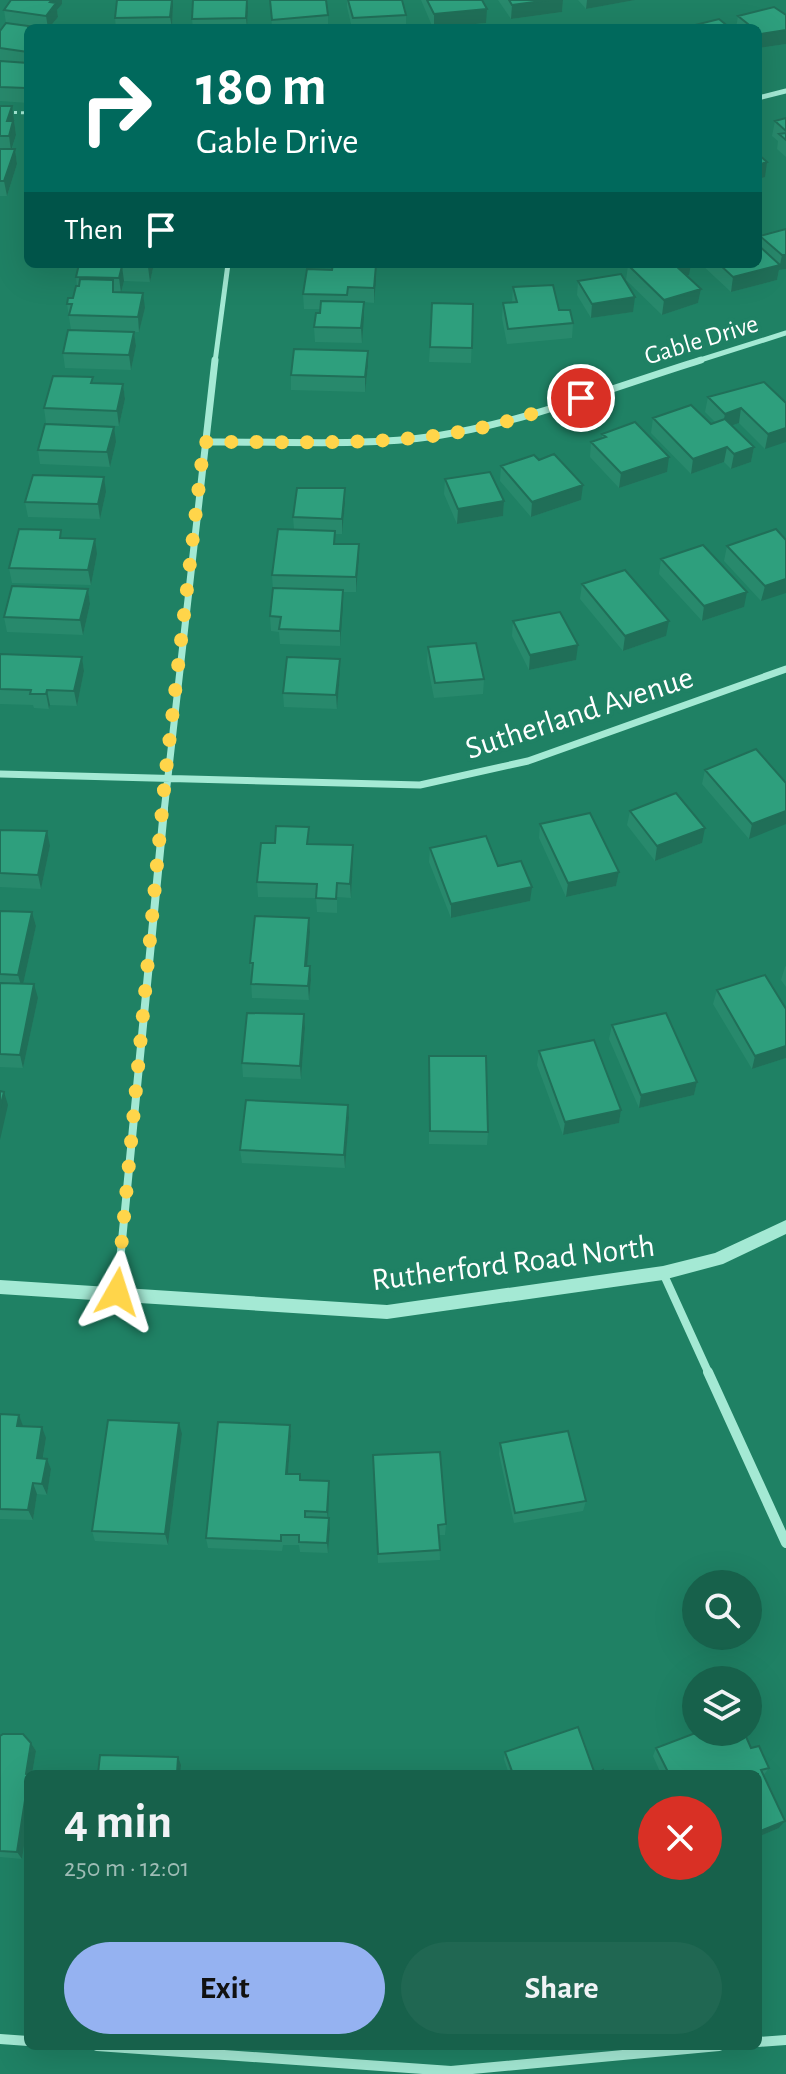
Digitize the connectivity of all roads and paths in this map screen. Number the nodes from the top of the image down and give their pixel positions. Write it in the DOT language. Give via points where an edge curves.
graph roads {
  1 [pos="786,91"];
  2 [pos="762,97"];
  3 [pos="0,112"];
  4 [pos="24,113"];
  5 [pos="227,268"];
  6 [pos="786,333"];
  7 [pos="204,442"];
  8 [pos="786,669"];
  9 [pos="0,774"];
  10 [pos="165,779"];
  11 [pos="786,1227"];
  12 [pos="663,1273"];
  13 [pos="0,1287"];
  14 [pos="117,1292"];
  15 [pos="786,1543"];
  16 [pos="0,2039"];
  17 [pos="786,2040"];
  18 [pos="24,2041"];
  19 [pos="762,2042"];
  20 [pos="154,2050"];
  21 [pos="676,2050"];
  1 -- 2 [label="street"];
  3 -- 4 [label="path"];
  5 -- 7 [label="street"];
  6 -- 7 [label="street, Gable Drive" via="493,425 379,440"];
  7 -- 10 [label="street"];
  8 -- 10 [label="street, Sutherland Avenue" via="528,761 420,785"];
  9 -- 10 [label="street, Sutherland Avenue"];
  10 -- 14 [label="street"];
  11 -- 12 [label="street, Rutherford Road North" via="718,1259"];
  12 -- 14 [label="street, Rutherford Road North" via="387,1312"];
  12 -- 15 [label="street"];
  13 -- 14 [label="street, Rutherford Road North"];
  16 -- 18 [label="street"];
  17 -- 19 [label="street"];
  20 -- 21 [label="street" via="451,2071"];
}
